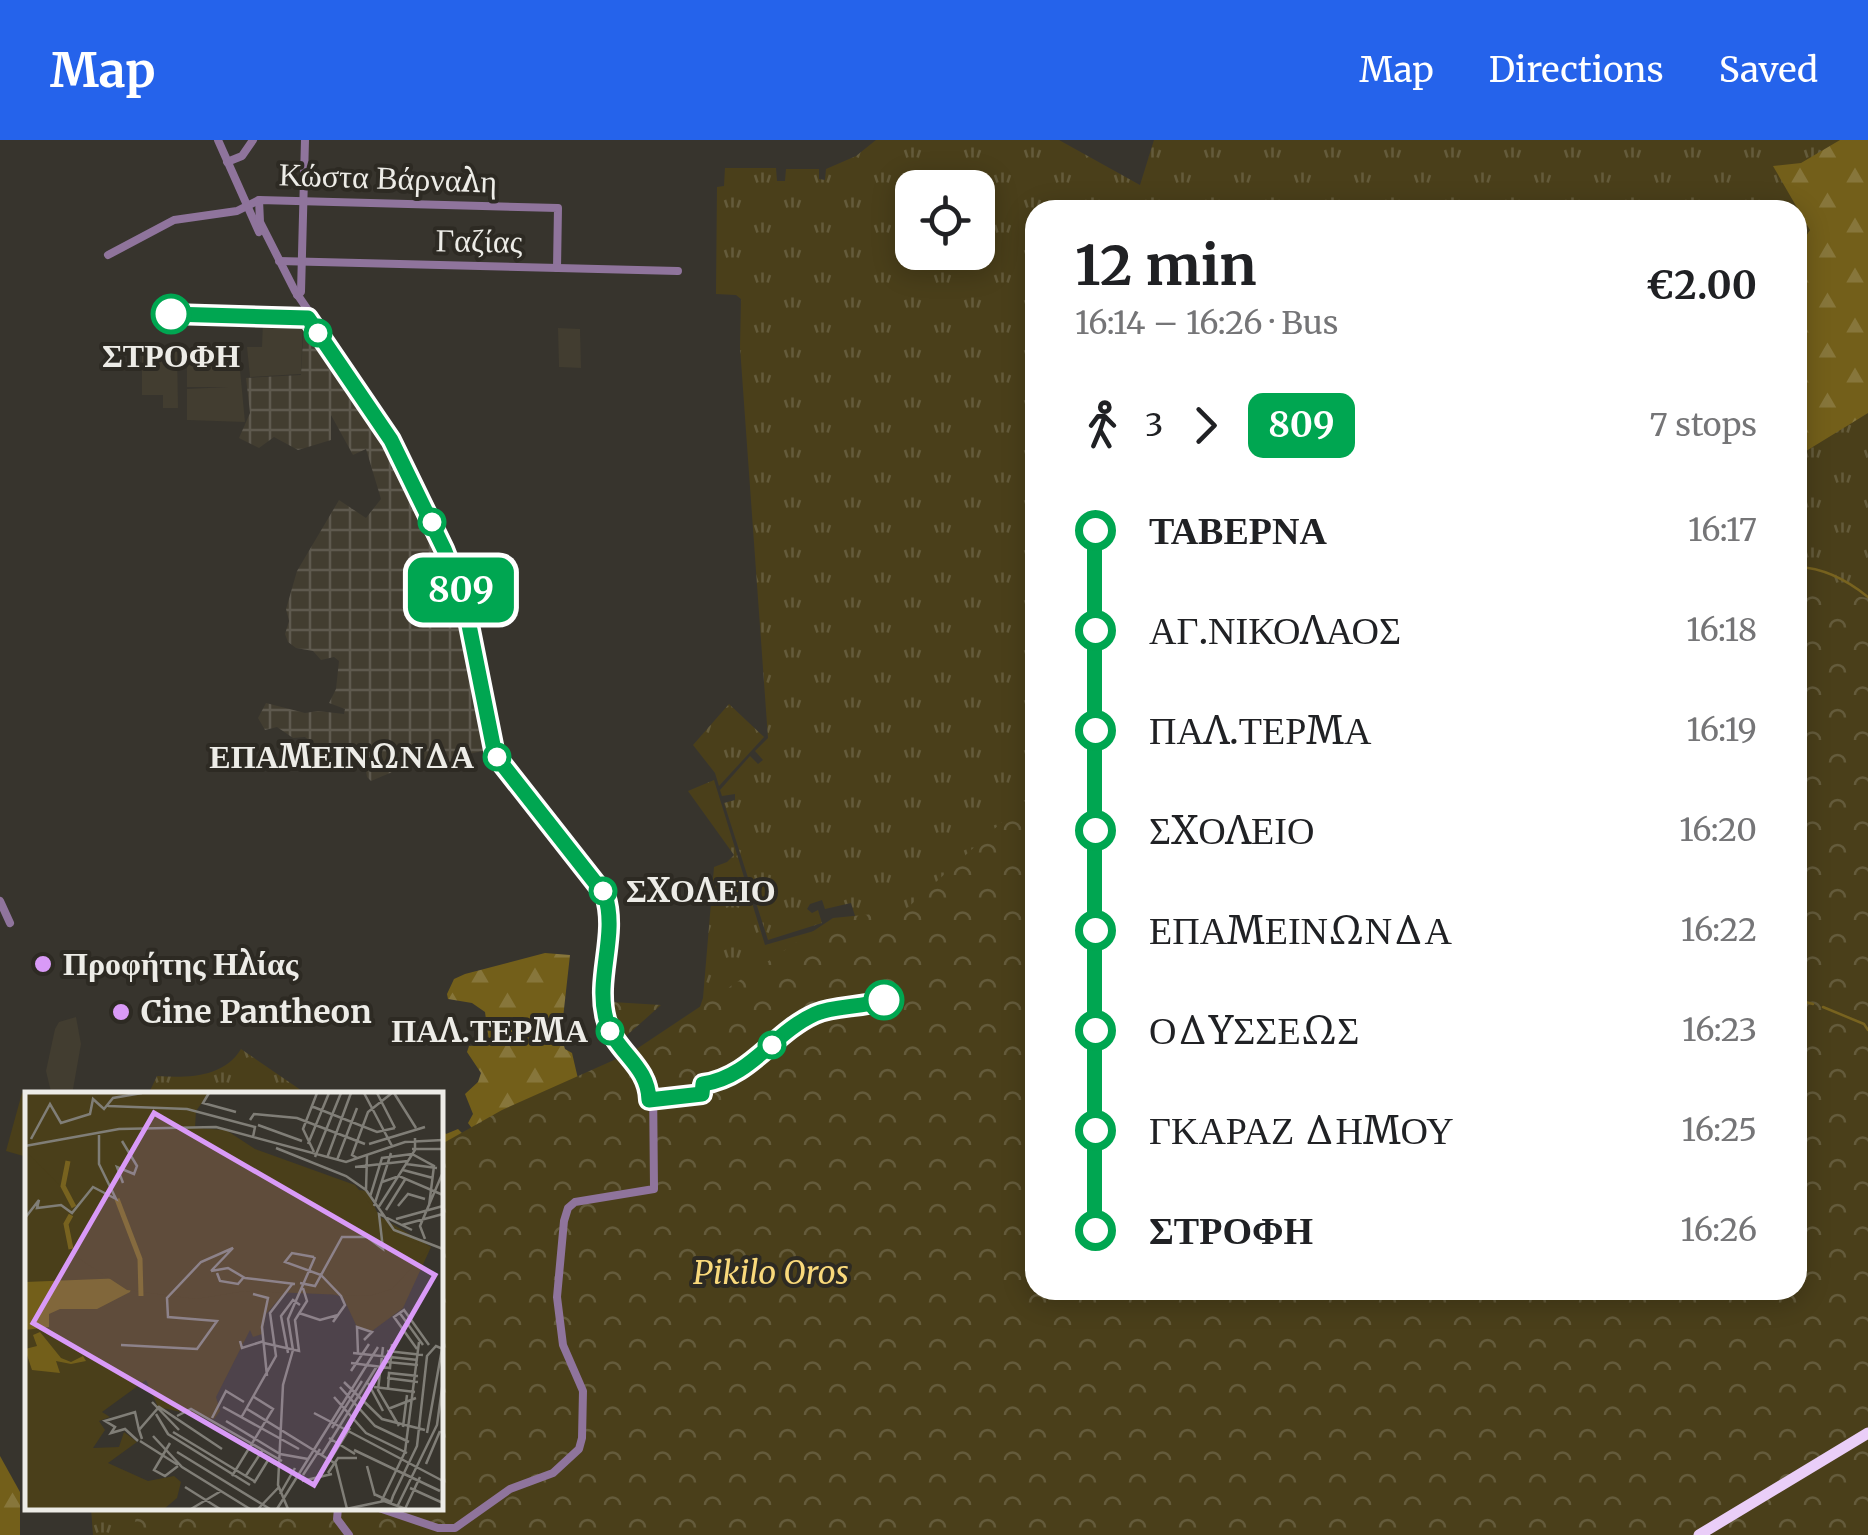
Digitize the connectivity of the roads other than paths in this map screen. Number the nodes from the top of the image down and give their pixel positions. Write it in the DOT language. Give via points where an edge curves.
graph roads {
  1 [pos="218,140"];
  2 [pos="252,140"];
  3 [pos="304,140"];
  4 [pos="227,162"];
  5 [pos="259,200"];
  6 [pos="303,200"];
  7 [pos="246,205"];
  8 [pos="108,255"];
  9 [pos="279,261"];
  10 [pos="301,262"];
  11 [pos="557,268"];
  12 [pos="678,270"];
  13 [pos="299,293"];
  14 [pos="496,751"];
  15 [pos="0,901"];
  16 [pos="10,923"];
  17 [pos="1868,1437"];
  18 [pos="338,1510"];
  19 [pos="384,1510"];
  20 [pos="349,1535"];
  21 [pos="1699,1535"];
  22 [pos="1708,1535"];
  1 -- 4 [label="street"];
  2 -- 4 [label="street" via="242,156"];
  3 -- 6 [label="street"];
  4 -- 7 [label="street"];
  5 -- 6 [label="street, Κώστα Βάρναλη"];
  5 -- 7 [label="street, Κώστα Βάρναλη"];
  5 -- 9 [label="street" via="260,222"];
  6 -- 10 [label="street"];
  6 -- 11 [label="street, Κώστα Βάρναλη" via="558,208"];
  7 -- 8 [label="street, Κώστα Βάρναλη" via="174,220"];
  7 -- 14 [label="street" via="290,293 393,444 444,549 464,600"];
  9 -- 10 [label="street, Γαζίας"];
  9 -- 13 [label="street"];
  10 -- 11 [label="street, Γαζίας"];
  10 -- 13 [label="street"];
  11 -- 12 [label="street, Γαζίας"];
  13 -- 14 [label="street" via="395,438 449,548 469,603"];
  14 -- 19 [label="street" via="609,893 614,924 606,999 616,1034 653,1082 652,1189 575,1202 566,1213 557,1298 563,1345 584,1398 575,1455 450,1529"];
  15 -- 16 [label="street"];
  17 -- 21 [label="highway"];
  17 -- 22 [label="highway"];
  18 -- 20 [label="street"];
}
